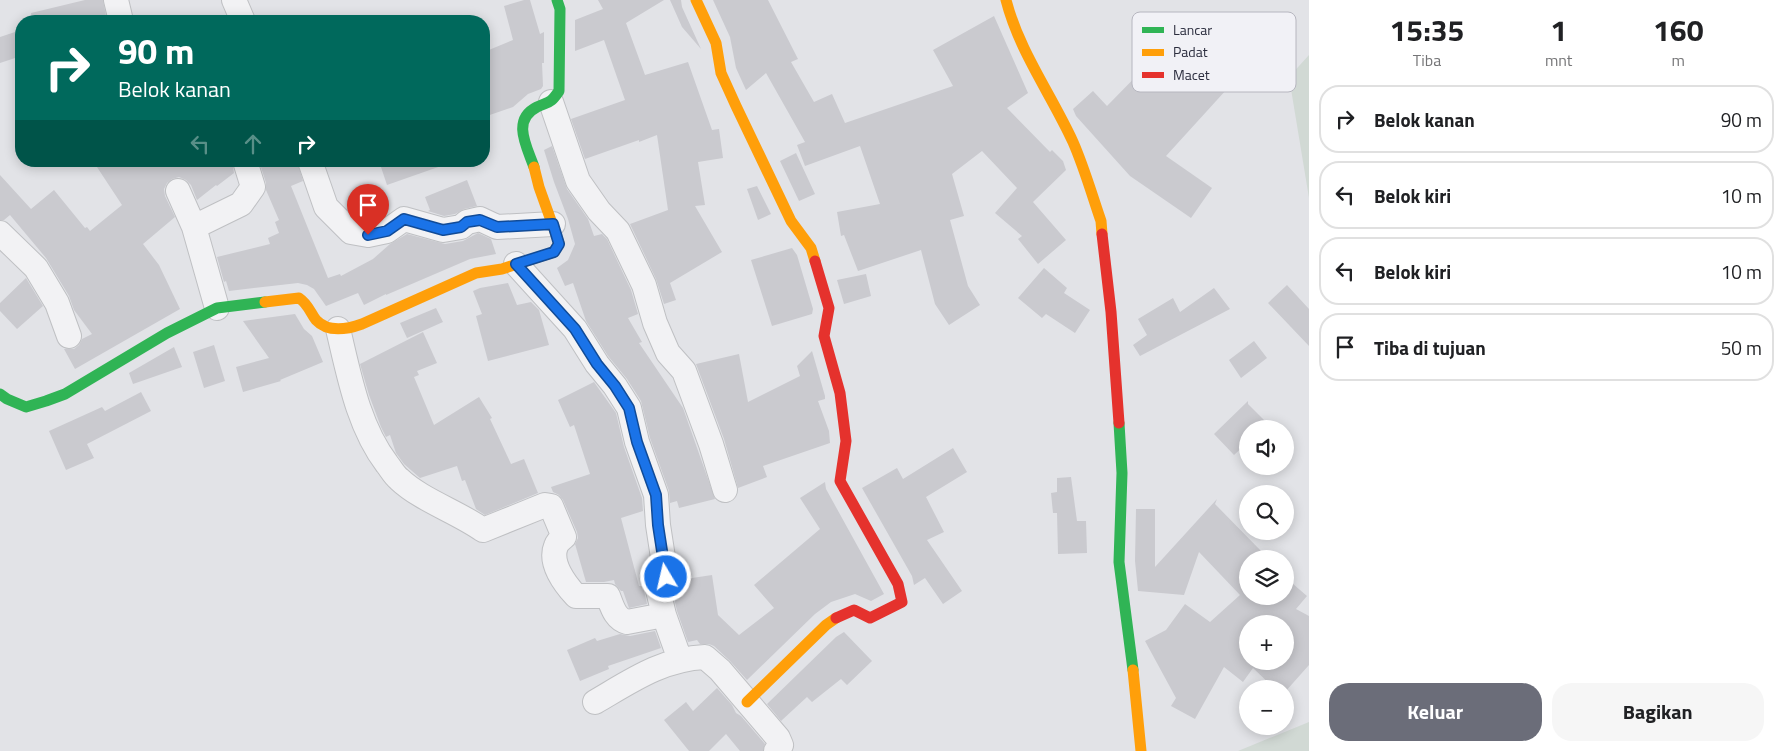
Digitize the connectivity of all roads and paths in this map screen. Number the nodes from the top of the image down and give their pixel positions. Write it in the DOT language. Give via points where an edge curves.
graph roads {
  1 [pos="116,0"];
  2 [pos="234,0"];
  3 [pos="558,0"];
  4 [pos="696,0"];
  5 [pos="1006,0"];
  6 [pos="120,15"];
  7 [pos="240,15"];
  8 [pos="551,102"];
  9 [pos="246,167"];
  10 [pos="312,167"];
  11 [pos="178,191"];
  12 [pos="553,224"];
  13 [pos="194,227"];
  14 [pos="0,233"];
  15 [pos="516,264"];
  16 [pos="217,308"];
  17 [pos="338,329"];
  18 [pos="69,336"];
  19 [pos="0,394"];
  20 [pos="725,490"];
  21 [pos="664,615"];
  22 [pos="680,660"];
  23 [pos="595,702"];
  24 [pos="747,702"];
  25 [pos="776,751"];
  26 [pos="1141,751"];
  1 -- 6 [label="street"];
  2 -- 7 [label="street"];
  3 -- 8 [label="street" via="559,91"];
  4 -- 24 [label="street" via="716,43 721,73 736,106 791,221 811,248 829,308 824,336 840,393 846,440 840,481 898,584 902,602 870,618 854,610 840,615"];
  5 -- 26 [label="street" via="1038,78 1073,142 1101,221 1122,473 1119,562"];
  8 -- 12 [label="street" via="527,114 522,125 524,142"];
  8 -- 20 [label="street" via="578,181 618,231 644,285 668,353 684,372"];
  9 -- 13 [label="street" via="253,187 241,204"];
  10 -- 12 [label="street" via="326,207 351,232 368,235 387,231 404,219 443,230 480,220 497,227"];
  11 -- 13 [label="street"];
  12 -- 15 [label="street" via="559,244 554,252"];
  13 -- 16 [label="street"];
  14 -- 18 [label="street" via="36,268 57,303"];
  15 -- 17 [label="street" via="476,273 365,323"];
  15 -- 21 [label="street" via="575,329 629,408 656,495 666,577 656,582"];
  16 -- 17 [label="street" via="299,298 319,322"];
  16 -- 19 [label="street" via="167,333 66,394 26,407"];
  17 -- 21 [label="street" via="353,392 374,447 398,479 483,530 546,505 551,506 564,537 556,545 554,561 566,586 576,596 608,596 613,611 622,621"];
  21 -- 22 [label="street"];
  22 -- 23 [label="street" via="658,667"];
  22 -- 24 [label="street" via="705,657"];
  24 -- 25 [label="street" via="778,738 781,745"];
}
